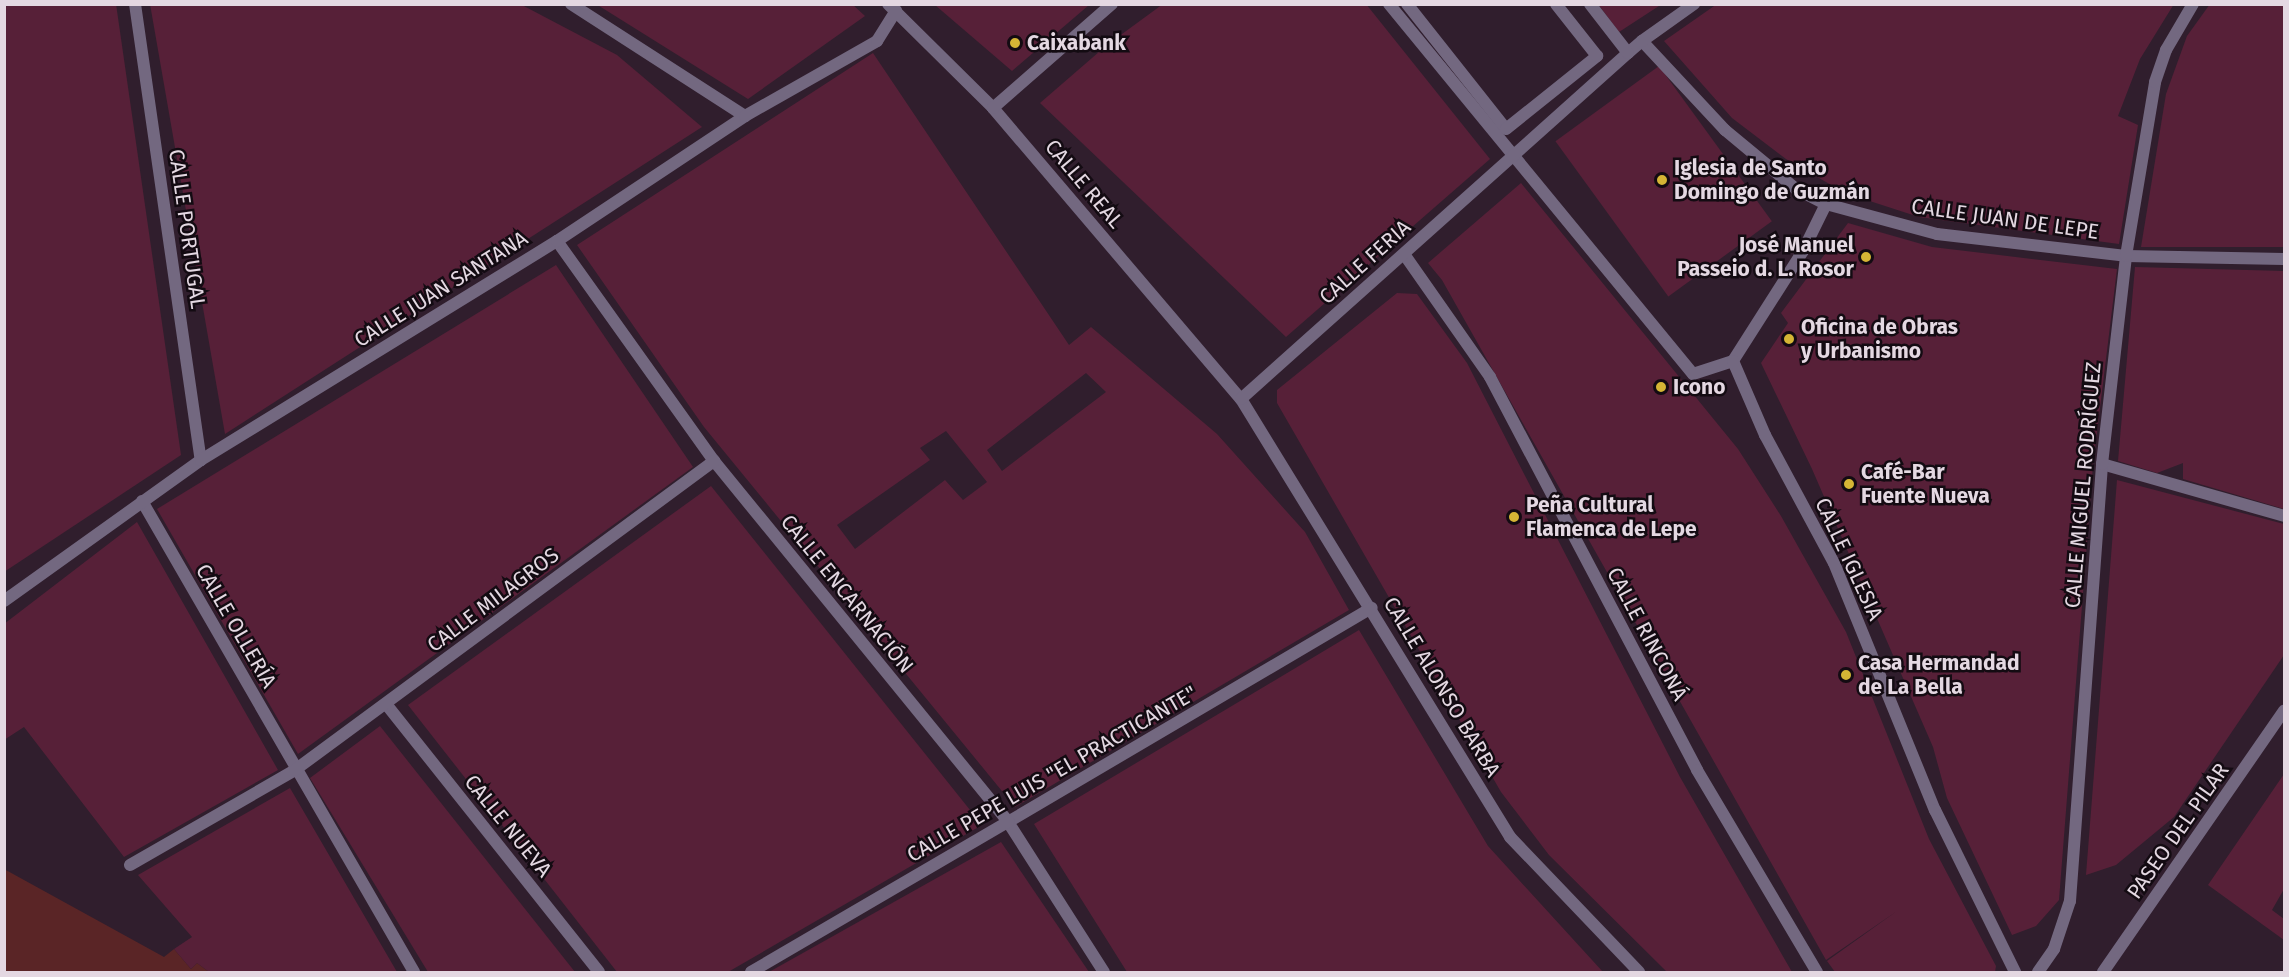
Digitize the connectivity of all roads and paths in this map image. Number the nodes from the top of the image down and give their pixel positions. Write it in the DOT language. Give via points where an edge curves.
graph roads {
  1 [pos="135,4"];
  2 [pos="571,4"];
  3 [pos="1112,4"];
  4 [pos="1389,4"];
  5 [pos="1407,4"];
  6 [pos="1556,4"];
  7 [pos="1590,4"];
  8 [pos="1694,4"];
  9 [pos="2193,4"];
  10 [pos="892,8"];
  11 [pos="1642,41"];
  12 [pos="1628,53"];
  13 [pos="993,108"];
  14 [pos="746,116"];
  15 [pos="1515,154"];
  16 [pos="1826,204"];
  17 [pos="557,241"];
  18 [pos="1404,254"];
  19 [pos="2126,256"];
  20 [pos="2284,259"];
  21 [pos="1733,361"];
  22 [pos="1241,399"];
  23 [pos="201,460"];
  24 [pos="714,461"];
  25 [pos="2102,464"];
  26 [pos="142,501"];
  27 [pos="2284,516"];
  28 [pos="4,601"];
  29 [pos="1372,608"];
  30 [pos="386,705"];
  31 [pos="2284,711"];
  32 [pos="295,770"];
  33 [pos="1008,822"];
  34 [pos="130,865"];
  35 [pos="414,972"];
  36 [pos="599,972"];
  37 [pos="751,972"];
  38 [pos="1104,972"];
  39 [pos="1639,972"];
  40 [pos="1817,972"];
  41 [pos="2015,972"];
  42 [pos="2038,972"];
  43 [pos="2103,972"];
  1 -- 23 [label="street, CALLE PORTUGAL"];
  2 -- 14 [label="street"];
  3 -- 13 [label="street"];
  4 -- 15 [label="street"];
  5 -- 6 [label="street" via="1506,129 1597,56"];
  7 -- 12 [label="street"];
  8 -- 11 [label="street, CALLE FERIA"];
  9 -- 19 [label="street, CALLE MIGUEL RODRÍGUEZ" via="2166,50 2155,82"];
  10 -- 13 [label="street, CALLE REAL"];
  10 -- 14 [label="street, CALLE JUAN SANTANA" via="877,40"];
  11 -- 12 [label="street, CALLE FERIA"];
  11 -- 16 [label="street, CALLE JUAN DE LEPE" via="1725,130 1796,189"];
  12 -- 15 [label="street, CALLE FERIA"];
  13 -- 22 [label="street, CALLE REAL"];
  14 -- 17 [label="street, CALLE JUAN SANTANA"];
  15 -- 18 [label="street, CALLE FERIA"];
  15 -- 21 [label="street" via="1693,374"];
  16 -- 19 [label="street, CALLE JUAN DE LEPE" via="1937,234"];
  16 -- 21 [label="street" via="1803,252"];
  17 -- 23 [label="street, CALLE JUAN SANTANA"];
  17 -- 24 [label="street, CALLE ENCARNACIÓN"];
  18 -- 22 [label="street, CALLE FERIA"];
  18 -- 40 [label="street, CALLE RINCONÁ" via="1490,377 1696,770"];
  19 -- 20 [label="street, CALLE JUAN DE LEPE"];
  19 -- 25 [label="street, CALLE MIGUEL RODRÍGUEZ"];
  21 -- 41 [label="street, CALLE IGLESIA" via="1765,435 1834,563 1935,810"];
  22 -- 29 [label="street, CALLE ALONSO BARBA"];
  23 -- 26 [label="street, CALLE JUAN SANTANA"];
  24 -- 30 [label="street, CALLE MILAGROS"];
  24 -- 33 [label="street, CALLE ENCARNACIÓN"];
  25 -- 27 [label="street"];
  25 -- 42 [label="street, CALLE MIGUEL RODRÍGUEZ" via="2070,901 2054,948"];
  26 -- 28 [label="street, CALLE JUAN SANTANA"];
  26 -- 32 [label="street, CALLE OLLERÍA"];
  29 -- 33 [label="street, CALLE PEPE LUIS \"EL PRACTICANTE\""];
  29 -- 39 [label="street, CALLE ALONSO BARBA" via="1510,837"];
  30 -- 32 [label="street, CALLE MILAGROS"];
  30 -- 36 [label="street, CALLE NUEVA"];
  31 -- 43 [label="street, PASEO DEL PILAR"];
  32 -- 34 [label="street"];
  32 -- 35 [label="street, CALLE OLLERÍA"];
  33 -- 37 [label="street, CALLE PEPE LUIS \"EL PRACTICANTE\""];
  33 -- 38 [label="street, CALLE ENCARNACIÓN"];
}
